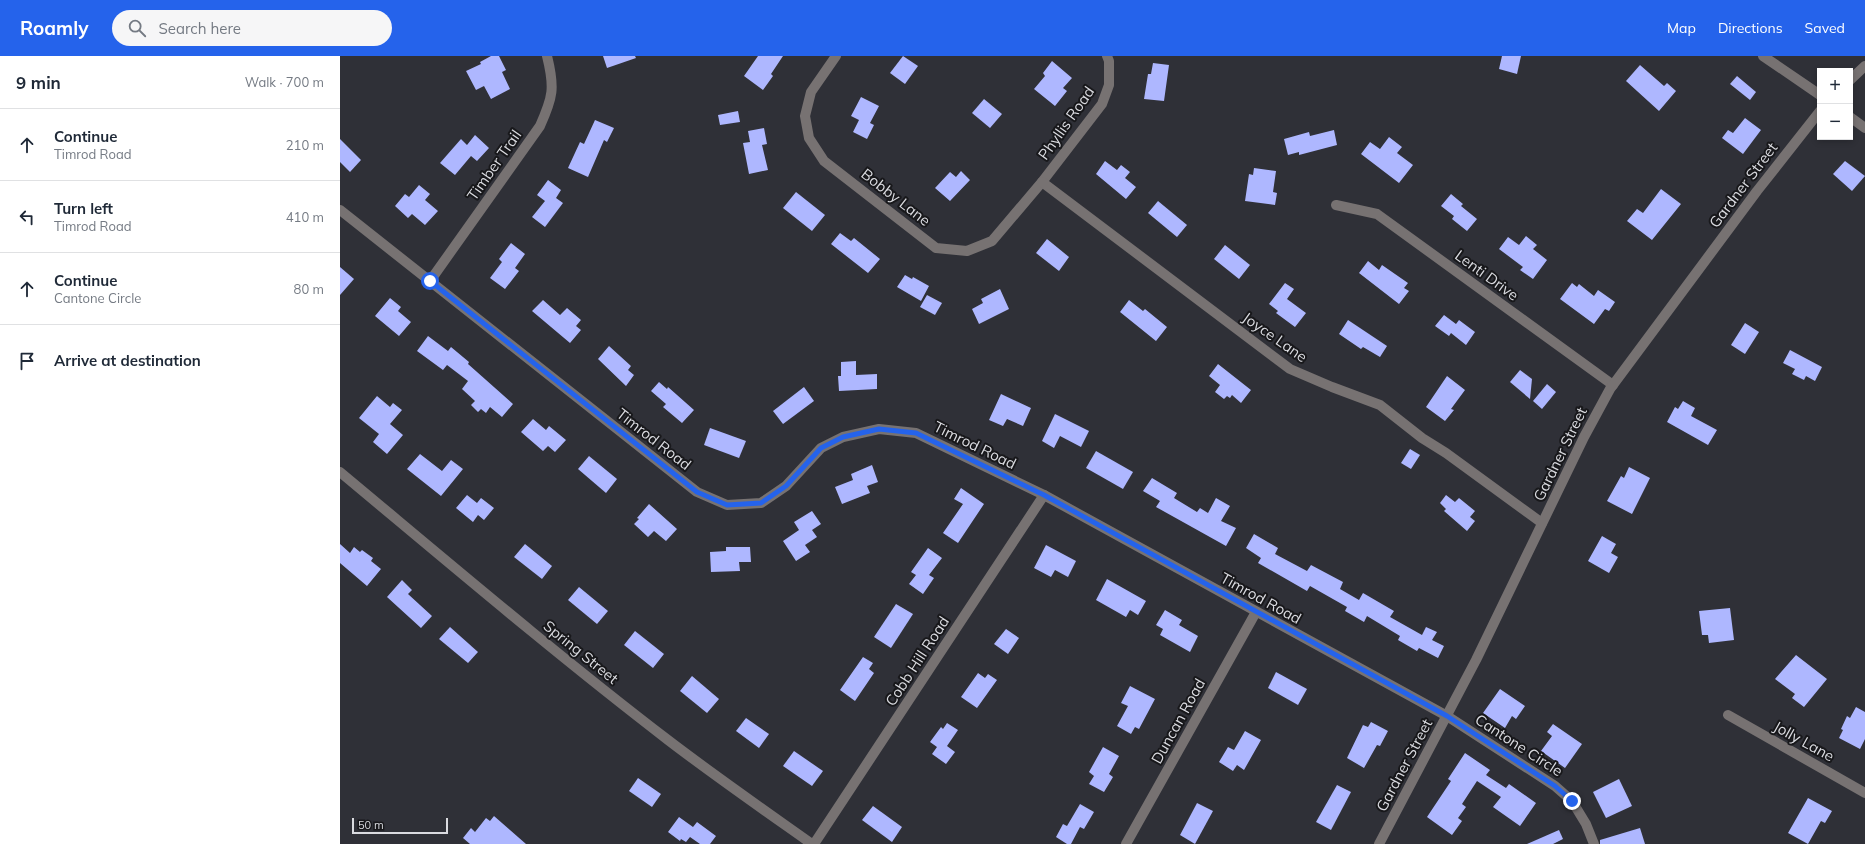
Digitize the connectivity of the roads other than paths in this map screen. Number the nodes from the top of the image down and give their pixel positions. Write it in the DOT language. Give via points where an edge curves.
graph roads {
  1 [pos="547,56"];
  2 [pos="836,56"];
  3 [pos="1107,56"];
  4 [pos="1763,56"];
  5 [pos="1865,66"];
  6 [pos="1853,77"];
  7 [pos="1817,93"];
  8 [pos="1817,115"];
  9 [pos="1853,119"];
  10 [pos="1865,128"];
  11 [pos="1042,182"];
  12 [pos="1336,205"];
  13 [pos="340,210"];
  14 [pos="430,281"];
  15 [pos="1613,385"];
  16 [pos="340,472"];
  17 [pos="1044,495"];
  18 [pos="1542,523"];
  19 [pos="1256,612"];
  20 [pos="1728,715"];
  21 [pos="1447,716"];
  22 [pos="1865,792"];
  23 [pos="813,844"];
  24 [pos="1126,844"];
  25 [pos="1379,844"];
  26 [pos="1594,844"];
  1 -- 14 [label="street, Timber Trail" via="552,77 551,102 540,126"];
  2 -- 11 [label="street, Bobby Lane" via="811,92 805,116 809,138 824,161 936,248 967,251 992,241"];
  3 -- 11 [label="street, Phyllis Road" via="1110,85 1102,104"];
  4 -- 7 [label="street"];
  5 -- 6 [label="street"];
  8 -- 15 [label="street, Gardner Street"];
  9 -- 10 [label="street"];
  11 -- 18 [label="street, Joyce Lane" via="1290,369 1380,405"];
  12 -- 15 [label="street, Lenti Drive" via="1377,214"];
  13 -- 14 [label="street, Timrod Road"];
  14 -- 17 [label="street, Timrod Road" via="697,492 727,505 761,503 786,486 821,448 843,437 879,429 916,433"];
  15 -- 18 [label="street, Gardner Street"];
  16 -- 23 [label="street, Spring Street" via="666,739"];
  17 -- 19 [label="street, Timrod Road"];
  17 -- 23 [label="street, Cobb Hill Road"];
  18 -- 21 [label="street, Gardner Street"];
  19 -- 21 [label="street, Timrod Road"];
  19 -- 24 [label="street, Duncan Road"];
  20 -- 22 [label="street, Jolly Lane"];
  21 -- 25 [label="street, Gardner Street"];
  21 -- 26 [label="street, Cantone Circle" via="1555,786 1572,801"];
}
